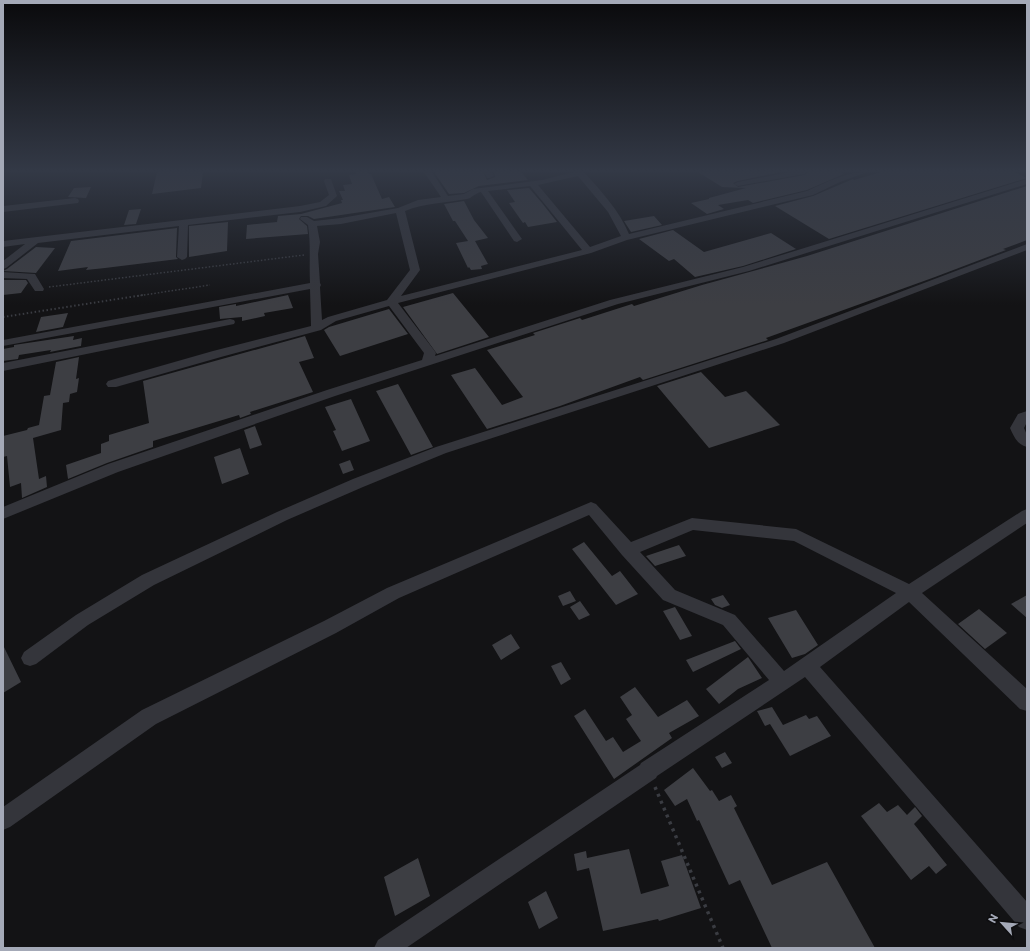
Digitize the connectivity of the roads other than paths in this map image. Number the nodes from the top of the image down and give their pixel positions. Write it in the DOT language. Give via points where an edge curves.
graph roads {
  1 [pos="239,216"];
  2 [pos="303,216"];
  3 [pos="366,216"];
  4 [pos="401,216"];
  5 [pos="501,216"];
  6 [pos="558,216"];
  7 [pos="616,216"];
  8 [pos="715,216"];
  9 [pos="914,216"];
  10 [pos="184,223"];
  11 [pos="312,224"];
  12 [pos="626,237"];
  13 [pos="517,239"];
  14 [pos="36,240"];
  15 [pos="3,244"];
  16 [pos="1027,247"];
  17 [pos="588,251"];
  18 [pos="182,257"];
  19 [pos="3,266"];
  20 [pos="3,275"];
  21 [pos="316,285"];
  22 [pos="39,289"];
  23 [pos="391,302"];
  24 [pos="230,322"];
  25 [pos="317,328"];
  26 [pos="3,343"];
  27 [pos="427,363"];
  28 [pos="3,367"];
  29 [pos="112,384"];
  30 [pos="1027,415"];
  31 [pos="1027,442"];
  32 [pos="3,513"];
  33 [pos="1027,515"];
  34 [pos="627,550"];
  35 [pos="910,592"];
  36 [pos="30,658"];
  37 [pos="807,666"];
  38 [pos="782,682"];
  39 [pos="1027,702"];
  40 [pos="3,820"];
  41 [pos="1027,919"];
  42 [pos="386,948"];
  1 -- 10 [label="street"];
  2 -- 11 [label="street"];
  3 -- 11 [label="street"];
  4 -- 23 [label="street" via="414,270"];
  5 -- 13 [label="street"];
  6 -- 17 [label="street"];
  7 -- 12 [label="street"];
  8 -- 12 [label="street"];
  9 -- 27 [label="street" via="746,269 614,302"];
  10 -- 14 [label="street"];
  10 -- 18 [label="street"];
  11 -- 21 [label="street"];
  12 -- 17 [label="street"];
  14 -- 15 [label="street"];
  14 -- 19 [label="street"];
  16 -- 36 [label="street" via="780,341 441,450 358,483 148,580 82,620"];
  17 -- 23 [label="street"];
  20 -- 22 [label="street" via="31,276"];
  21 -- 25 [label="street"];
  21 -- 26 [label="street"];
  23 -- 25 [label="street" via="332,319"];
  23 -- 27 [label="street" via="430,353"];
  24 -- 28 [label="street"];
  25 -- 29 [label="street"];
  27 -- 32 [label="street" via="113,468"];
  30 -- 31 [label="street" via="1017,428"];
  33 -- 35 [label="street"];
  34 -- 35 [label="street" via="692,524 796,535"];
  34 -- 38 [label="street" via="669,596 729,620"];
  34 -- 40 [label="street" via="591,508 393,593 149,717"];
  35 -- 37 [label="street"];
  35 -- 39 [label="street"];
  37 -- 38 [label="street"];
  37 -- 41 [label="street"];
  38 -- 42 [label="street"];
}
